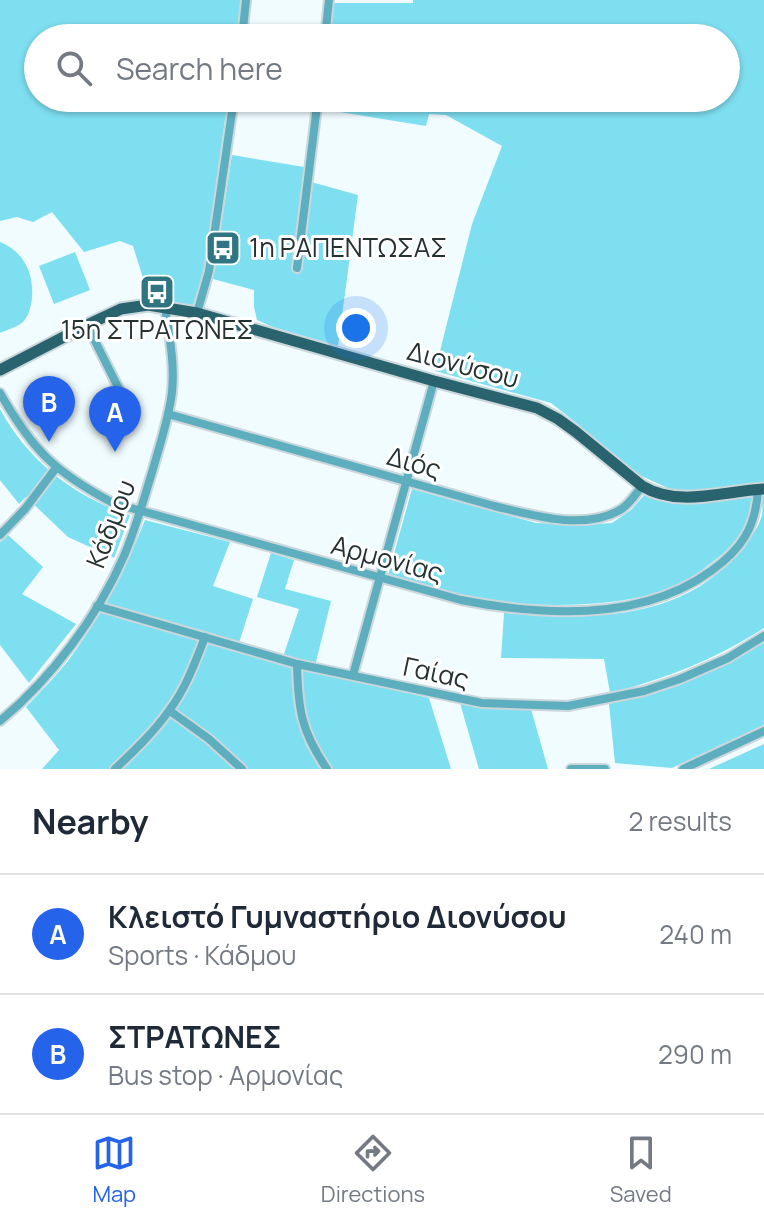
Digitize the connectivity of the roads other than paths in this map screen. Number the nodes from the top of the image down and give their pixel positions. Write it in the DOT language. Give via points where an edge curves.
graph roads {
  1 [pos="246,0"];
  2 [pos="329,0"];
  3 [pos="243,24"];
  4 [pos="326,24"];
  5 [pos="232,112"];
  6 [pos="316,112"];
  7 [pos="297,268"];
  8 [pos="165,307"];
  9 [pos="197,313"];
  10 [pos="87,325"];
  11 [pos="0,370"];
  12 [pos="434,381"];
  13 [pos="0,393"];
  14 [pos="124,399"];
  15 [pos="168,414"];
  16 [pos="56,468"];
  17 [pos="407,481"];
  18 [pos="642,486"];
  19 [pos="761,489"];
  20 [pos="140,512"];
  21 [pos="0,535"];
  22 [pos="380,578"];
  23 [pos="97,606"];
  24 [pos="764,636"];
  25 [pos="205,637"];
  26 [pos="297,664"];
  27 [pos="353,675"];
  28 [pos="170,711"];
  29 [pos="0,721"];
  30 [pos="764,731"];
  31 [pos="115,769"];
  32 [pos="242,769"];
  33 [pos="327,769"];
  34 [pos="571,769"];
  35 [pos="605,769"];
  36 [pos="683,769"];
  1 -- 3 [label="street"];
  2 -- 4 [label="street"];
  5 -- 9 [label="street" via="209,271"];
  6 -- 7 [label="street"];
  8 -- 9 [label="main road, Διονύσου"];
  8 -- 10 [label="main road, Διονύσου" via="121,309"];
  8 -- 15 [label="street, Κάδμου" via="173,371"];
  9 -- 12 [label="main road, Διονύσου"];
  10 -- 11 [label="main road, Διονύσου"];
  10 -- 14 [label="street"];
  12 -- 17 [label="street"];
  12 -- 18 [label="main road, Διονύσου" via="548,413"];
  13 -- 16 [label="street, Αρμονίας" via="28,439"];
  15 -- 17 [label="street, Διός"];
  15 -- 20 [label="street, Κάδμου"];
  16 -- 20 [label="street, Αρμονίας" via="113,503"];
  16 -- 21 [label="street"];
  17 -- 18 [label="street, Διός" via="535,516 587,520 622,509"];
  17 -- 22 [label="street"];
  18 -- 19 [label="main road, Διονύσου" via="679,498"];
  19 -- 22 [label="street, Αρμονίας" via="749,531 730,555 696,582 643,602 600,610 517,609"];
  20 -- 22 [label="street, Αρμονίας"];
  20 -- 23 [label="street, Κάδμου"];
  22 -- 27 [label="street"];
  23 -- 25 [label="street, Γαίας"];
  23 -- 29 [label="street, Κάδμου" via="46,676"];
  24 -- 27 [label="street, Γαίας" via="680,679 568,706 482,703"];
  25 -- 26 [label="street, Γαίας"];
  25 -- 28 [label="street"];
  26 -- 27 [label="street, Γαίας"];
  26 -- 33 [label="street" via="299,710"];
  28 -- 31 [label="street"];
  28 -- 32 [label="street"];
  30 -- 36 [label="street"];
  34 -- 35 [label="street"];
}
